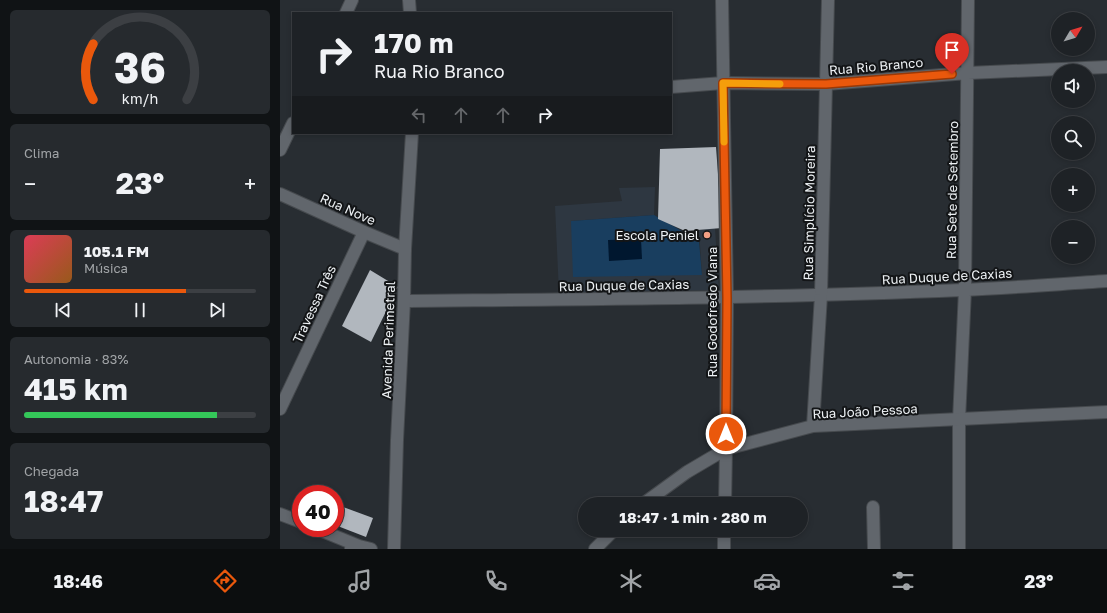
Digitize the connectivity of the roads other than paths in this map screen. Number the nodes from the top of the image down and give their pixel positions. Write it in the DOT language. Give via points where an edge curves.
graph roads {
  1 [pos="352,0"];
  2 [pos="409,0"];
  3 [pos="722,0"];
  4 [pos="828,0"];
  5 [pos="968,0"];
  6 [pos="346,12"];
  7 [pos="410,12"];
  8 [pos="1107,67"];
  9 [pos="968,73"];
  10 [pos="723,83"];
  11 [pos="826,84"];
  12 [pos="672,87"];
  13 [pos="292,125"];
  14 [pos="412,134"];
  15 [pos="280,150"];
  16 [pos="280,194"];
  17 [pos="364,232"];
  18 [pos="405,249"];
  19 [pos="1107,281"];
  20 [pos="965,290"];
  21 [pos="821,295"];
  22 [pos="727,298"];
  23 [pos="404,302"];
  24 [pos="280,409"];
  25 [pos="1107,412"];
  26 [pos="959,420"];
  27 [pos="813,426"];
  28 [pos="726,449"];
  29 [pos="653,497"];
  30 [pos="725,497"];
  31 [pos="874,507"];
  32 [pos="280,514"];
  33 [pos="292,519"];
  34 [pos="335,537"];
  35 [pos="607,537"];
  36 [pos="724,537"];
  37 [pos="359,548"];
  38 [pos="394,549"];
  39 [pos="595,549"];
  40 [pos="724,549"];
  41 [pos="874,549"];
  42 [pos="959,549"];
  1 -- 6 [label="street"];
  2 -- 7 [label="street"];
  3 -- 10 [label="street, Rua Godofredo Viana"];
  4 -- 11 [label="street, Rua Simplício Moreira"];
  5 -- 9 [label="street, Rua Sete de Setembro"];
  8 -- 9 [label="street, Rua Rio Branco"];
  9 -- 11 [label="street, Rua Rio Branco"];
  9 -- 20 [label="street, Rua Sete de Setembro"];
  10 -- 11 [label="street, Rua Rio Branco"];
  10 -- 12 [label="street, Rua Rio Branco"];
  10 -- 22 [label="street, Rua Godofredo Viana"];
  11 -- 21 [label="street, Rua Simplício Moreira"];
  13 -- 15 [label="street"];
  14 -- 18 [label="street, Avenida Perimetral"];
  16 -- 17 [label="street, Rua Nove"];
  17 -- 18 [label="street, Rua Nove"];
  17 -- 24 [label="street, Travessa Três"];
  18 -- 23 [label="street, Avenida Perimetral"];
  19 -- 20 [label="street, Rua Duque de Caxias"];
  20 -- 21 [label="street, Rua Duque de Caxias"];
  20 -- 26 [label="street, Rua Sete de Setembro"];
  21 -- 22 [label="street, Rua Duque de Caxias"];
  21 -- 27 [label="street, Rua Simplício Moreira"];
  22 -- 23 [label="street, Rua Duque de Caxias"];
  22 -- 28 [label="street, Rua Godofredo Viana"];
  23 -- 38 [label="street, Avenida Perimetral"];
  25 -- 26 [label="street, Rua João Pessoa"];
  26 -- 27 [label="street, Rua João Pessoa"];
  26 -- 42 [label="street, Rua Sete de Setembro"];
  27 -- 28 [label="street, Rua João Pessoa"];
  28 -- 29 [label="street, Rua João Pessoa" via="687,472"];
  28 -- 30 [label="street, Rua Godofredo Viana"];
  31 -- 41 [label="street"];
  32 -- 33 [label="street"];
  34 -- 37 [label="street"];
  35 -- 39 [label="street"];
  36 -- 40 [label="street"];
}
